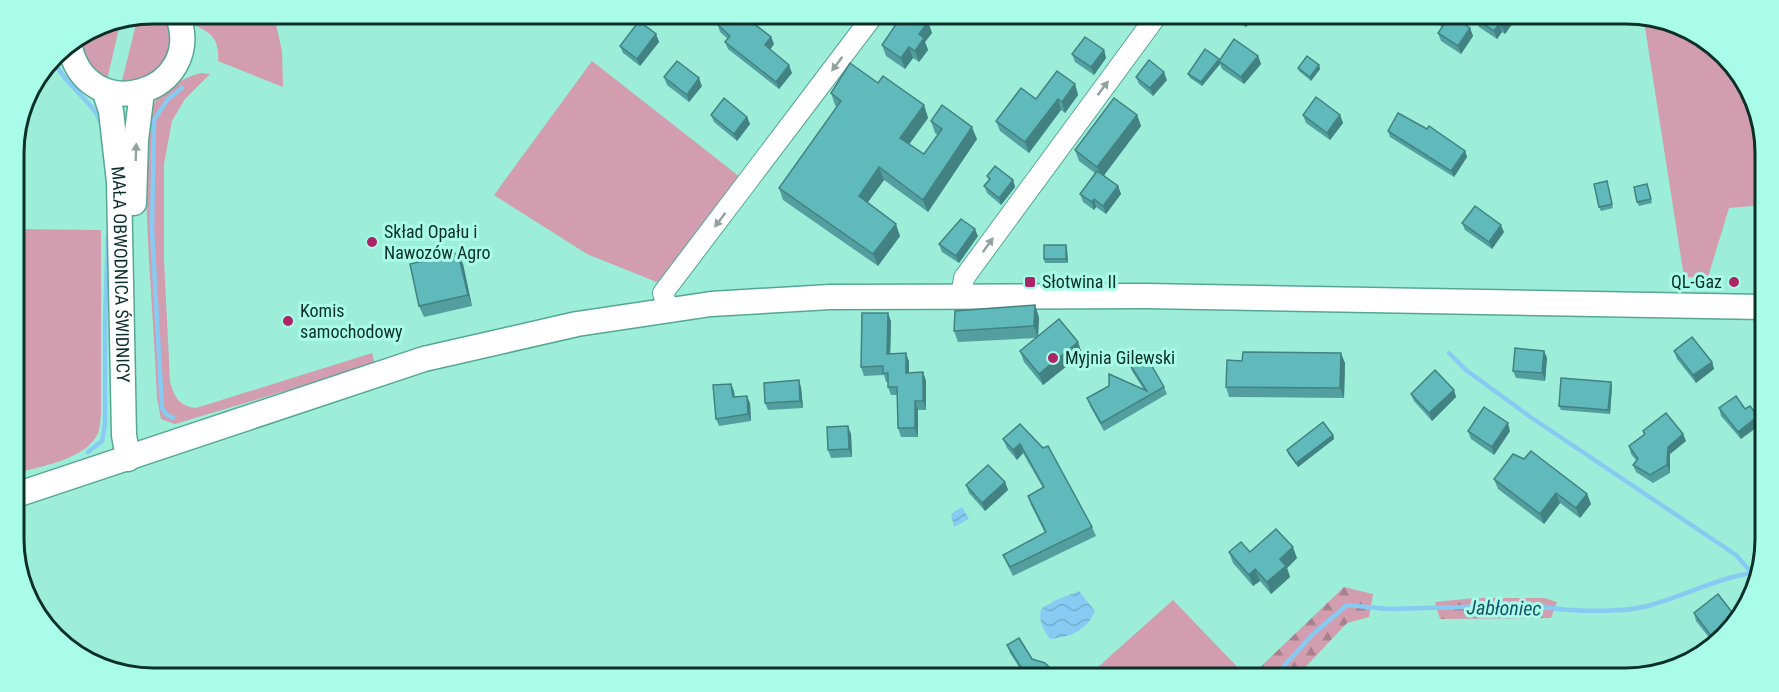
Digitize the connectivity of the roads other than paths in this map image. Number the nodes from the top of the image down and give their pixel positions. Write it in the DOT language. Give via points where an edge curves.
graph roads {
  1 [pos="180,24"];
  2 [pos="867,24"];
  3 [pos="1151,24"];
  4 [pos="72,53"];
  5 [pos="104,90"];
  6 [pos="142,92"];
  7 [pos="961,296"];
  8 [pos="665,301"];
  9 [pos="1755,307"];
  10 [pos="135,456"];
  11 [pos="24,492"];
  1 -- 6 [label="main road" via="182,34 176,63 156,86"];
  2 -- 8 [label="street, one-way"];
  7 -- 3 [label="street, one-way" via="964,278"];
  4 -- 5 [label="main road" via="83,76"];
  5 -- 6 [label="main road" via="119,94"];
  5 -- 10 [label="main road, MAŁA OBWODNICA ŚWIDNICY" via="111,111 119,182 124,435"];
  10 -- 6 [label="main road, MAŁA OBWODNICA ŚWIDNICY, one-way" via="139,433 134,210"];
  7 -- 8 [label="main road"];
  7 -- 9 [label="main road" via="1410,299"];
  8 -- 10 [label="main road" via="424,359"];
  10 -- 11 [label="main road"];
}
